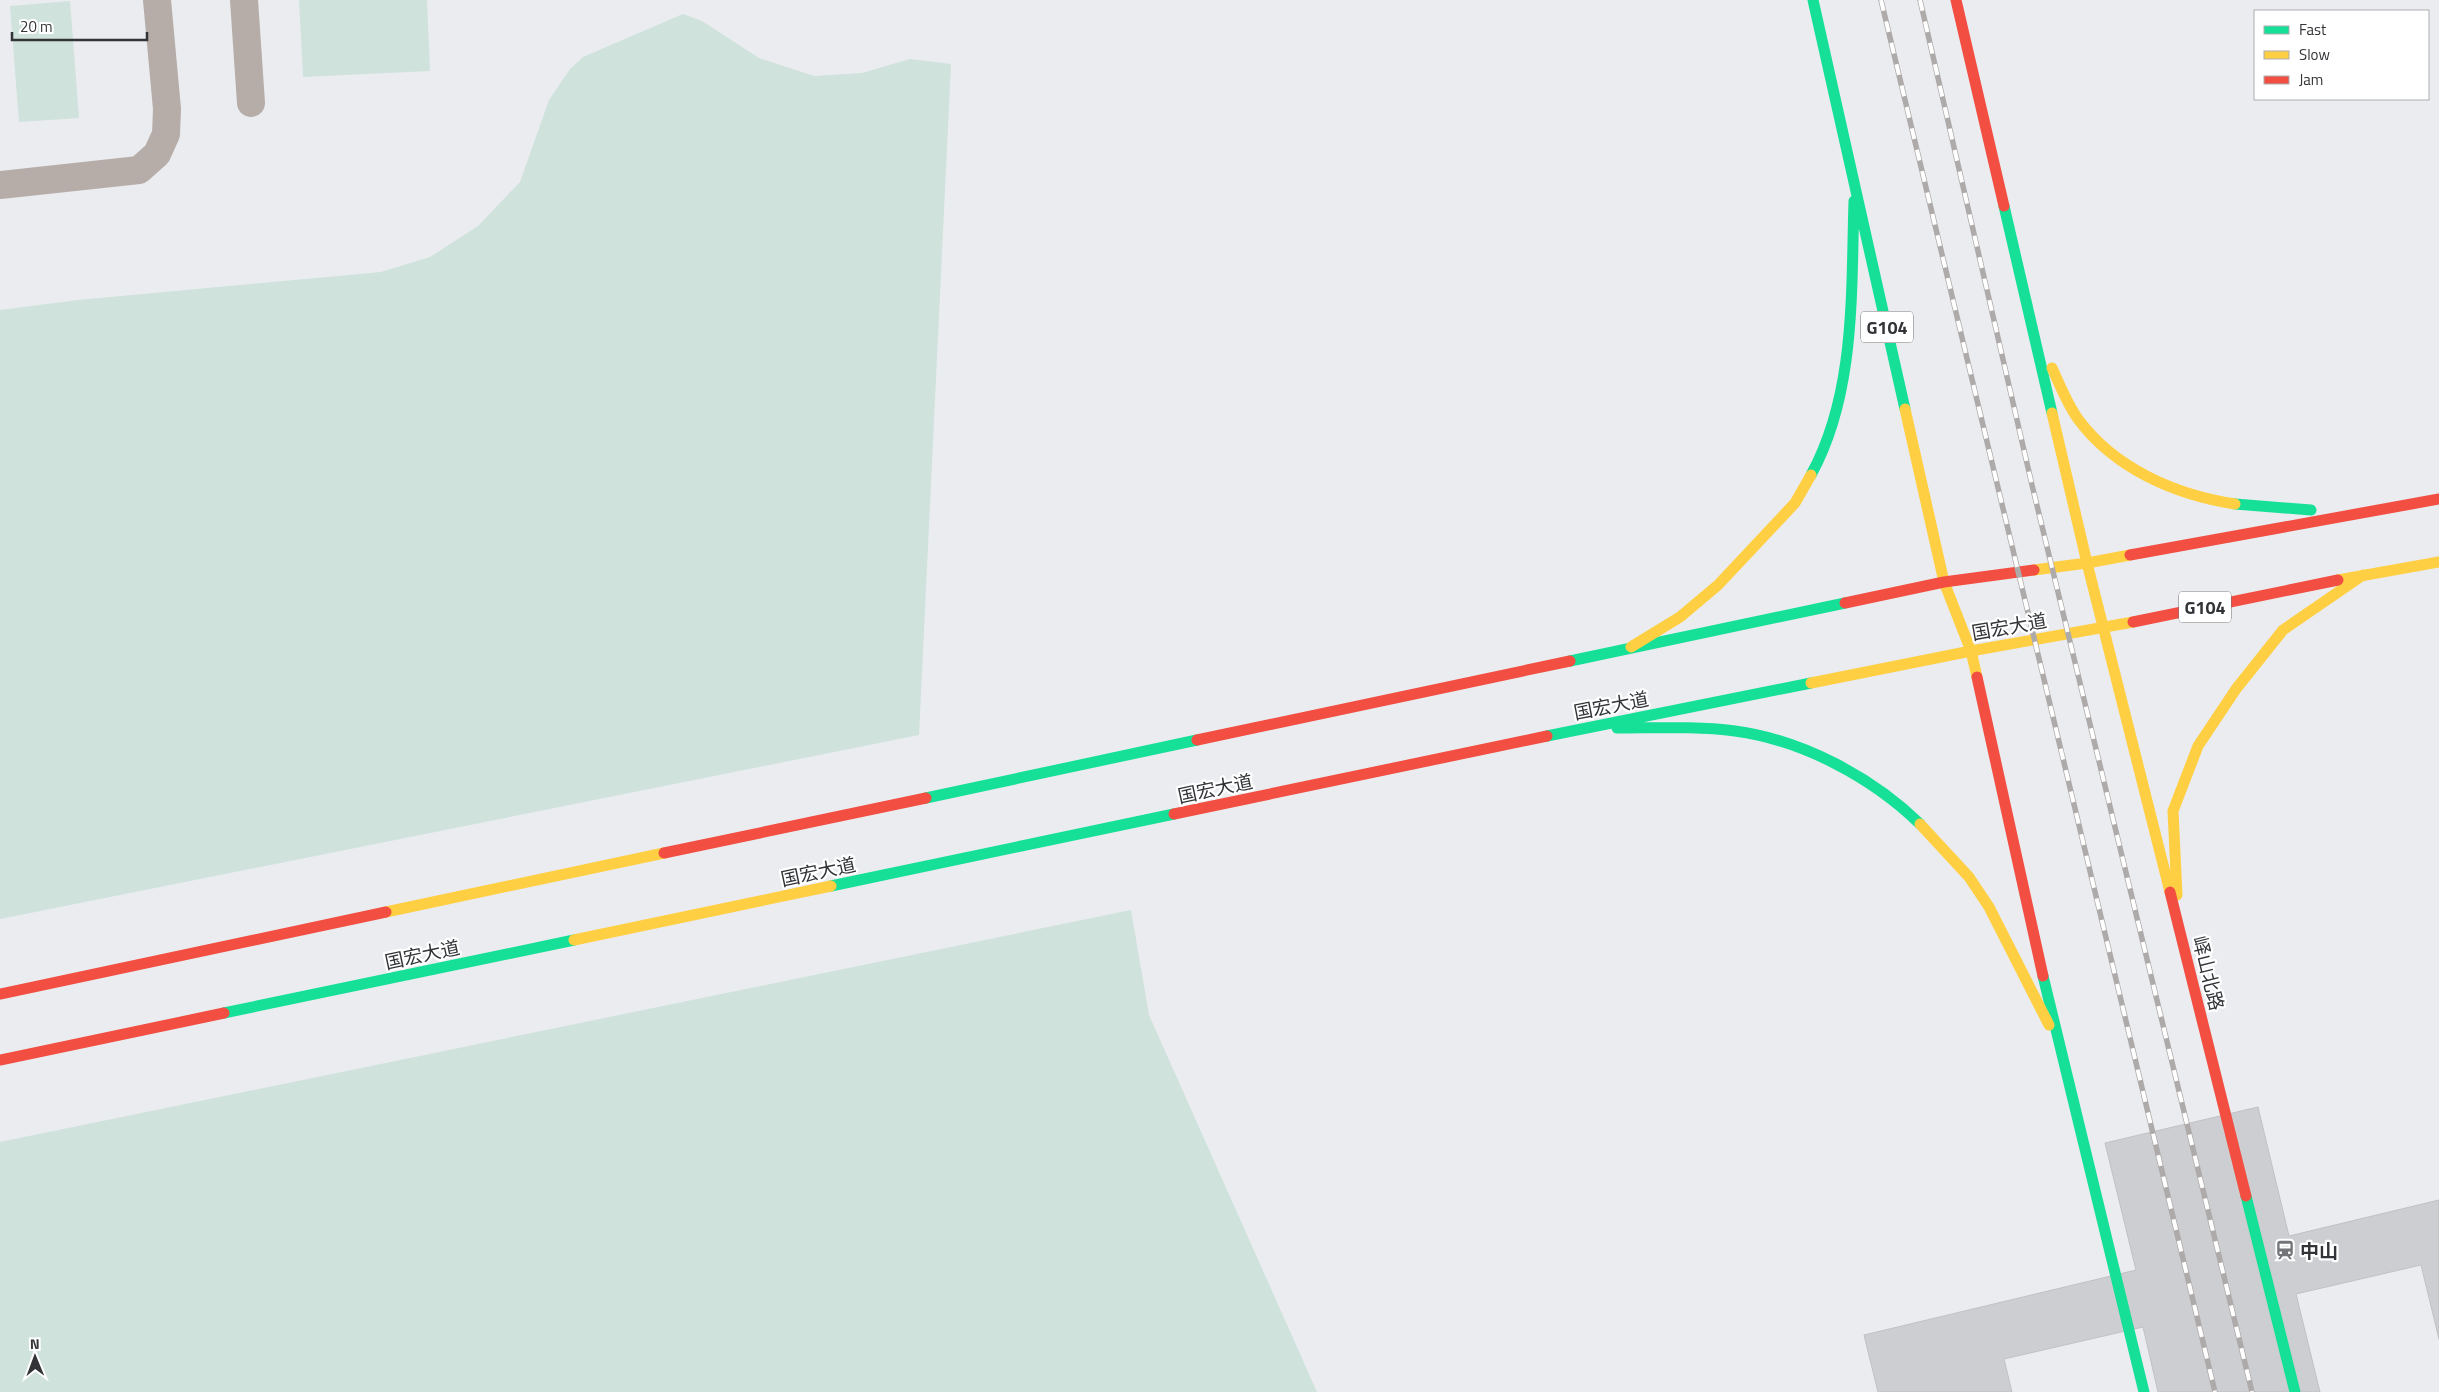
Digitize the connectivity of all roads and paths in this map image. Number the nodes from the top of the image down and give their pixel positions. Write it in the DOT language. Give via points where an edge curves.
graph roads {
  1 [pos="157,0"];
  2 [pos="244,0"];
  3 [pos="1813,0"];
  4 [pos="1956,0"];
  5 [pos="251,103"];
  6 [pos="1855,179"];
  7 [pos="0,185"];
  8 [pos="2030,322"];
  9 [pos="2439,499"];
  10 [pos="2377,510"];
  11 [pos="2439,562"];
  12 [pos="2087,563"];
  13 [pos="2363,575"];
  14 [pos="1944,582"];
  15 [pos="2105,628"];
  16 [pos="1971,650"];
  17 [pos="1625,651"];
  18 [pos="1586,728"];
  19 [pos="2178,924"];
  20 [pos="0,994"];
  21 [pos="2057,1040"];
  22 [pos="0,1060"];
  23 [pos="2144,1392"];
  24 [pos="2295,1392"];
  1 -- 7 [label="street" via="167,109 166,134 157,154 139,170"];
  2 -- 5 [label="street"];
  3 -- 6 [label="main road, G104"];
  4 -- 8 [label="main road"];
  6 -- 14 [label="main road, G104"];
  6 -- 17 [label="main road" via="1845,367 1834,417 1816,465 1795,503 1718,585 1680,617"];
  8 -- 10 [label="main road" via="2076,418 2108,451 2130,467 2181,492 2238,506 2274,510"];
  8 -- 12 [label="main road, 峄山北路"];
  9 -- 10 [label="main road"];
  10 -- 12 [label="main road"];
  11 -- 13 [label="main road, 国宏大道 / G104"];
  12 -- 14 [label="main road"];
  12 -- 15 [label="main road, 峄山北路"];
  13 -- 15 [label="main road, 国宏大道 / G104"];
  13 -- 19 [label="main road" via="2283,630 2236,689 2198,746 2173,811"];
  14 -- 16 [label="main road, G104"];
  14 -- 17 [label="main road"];
  15 -- 16 [label="main road, 国宏大道 / G104"];
  15 -- 19 [label="main road, 峄山北路"];
  16 -- 18 [label="main road, 国宏大道"];
  16 -- 21 [label="main road"];
  17 -- 20 [label="main road"];
  18 -- 21 [label="main road" via="1703,728 1753,734 1811,751 1867,782 1915,820 1960,866 1989,907"];
  18 -- 22 [label="main road, 国宏大道"];
  19 -- 24 [label="main road, 峄山北路"];
  21 -- 23 [label="main road"];
}
